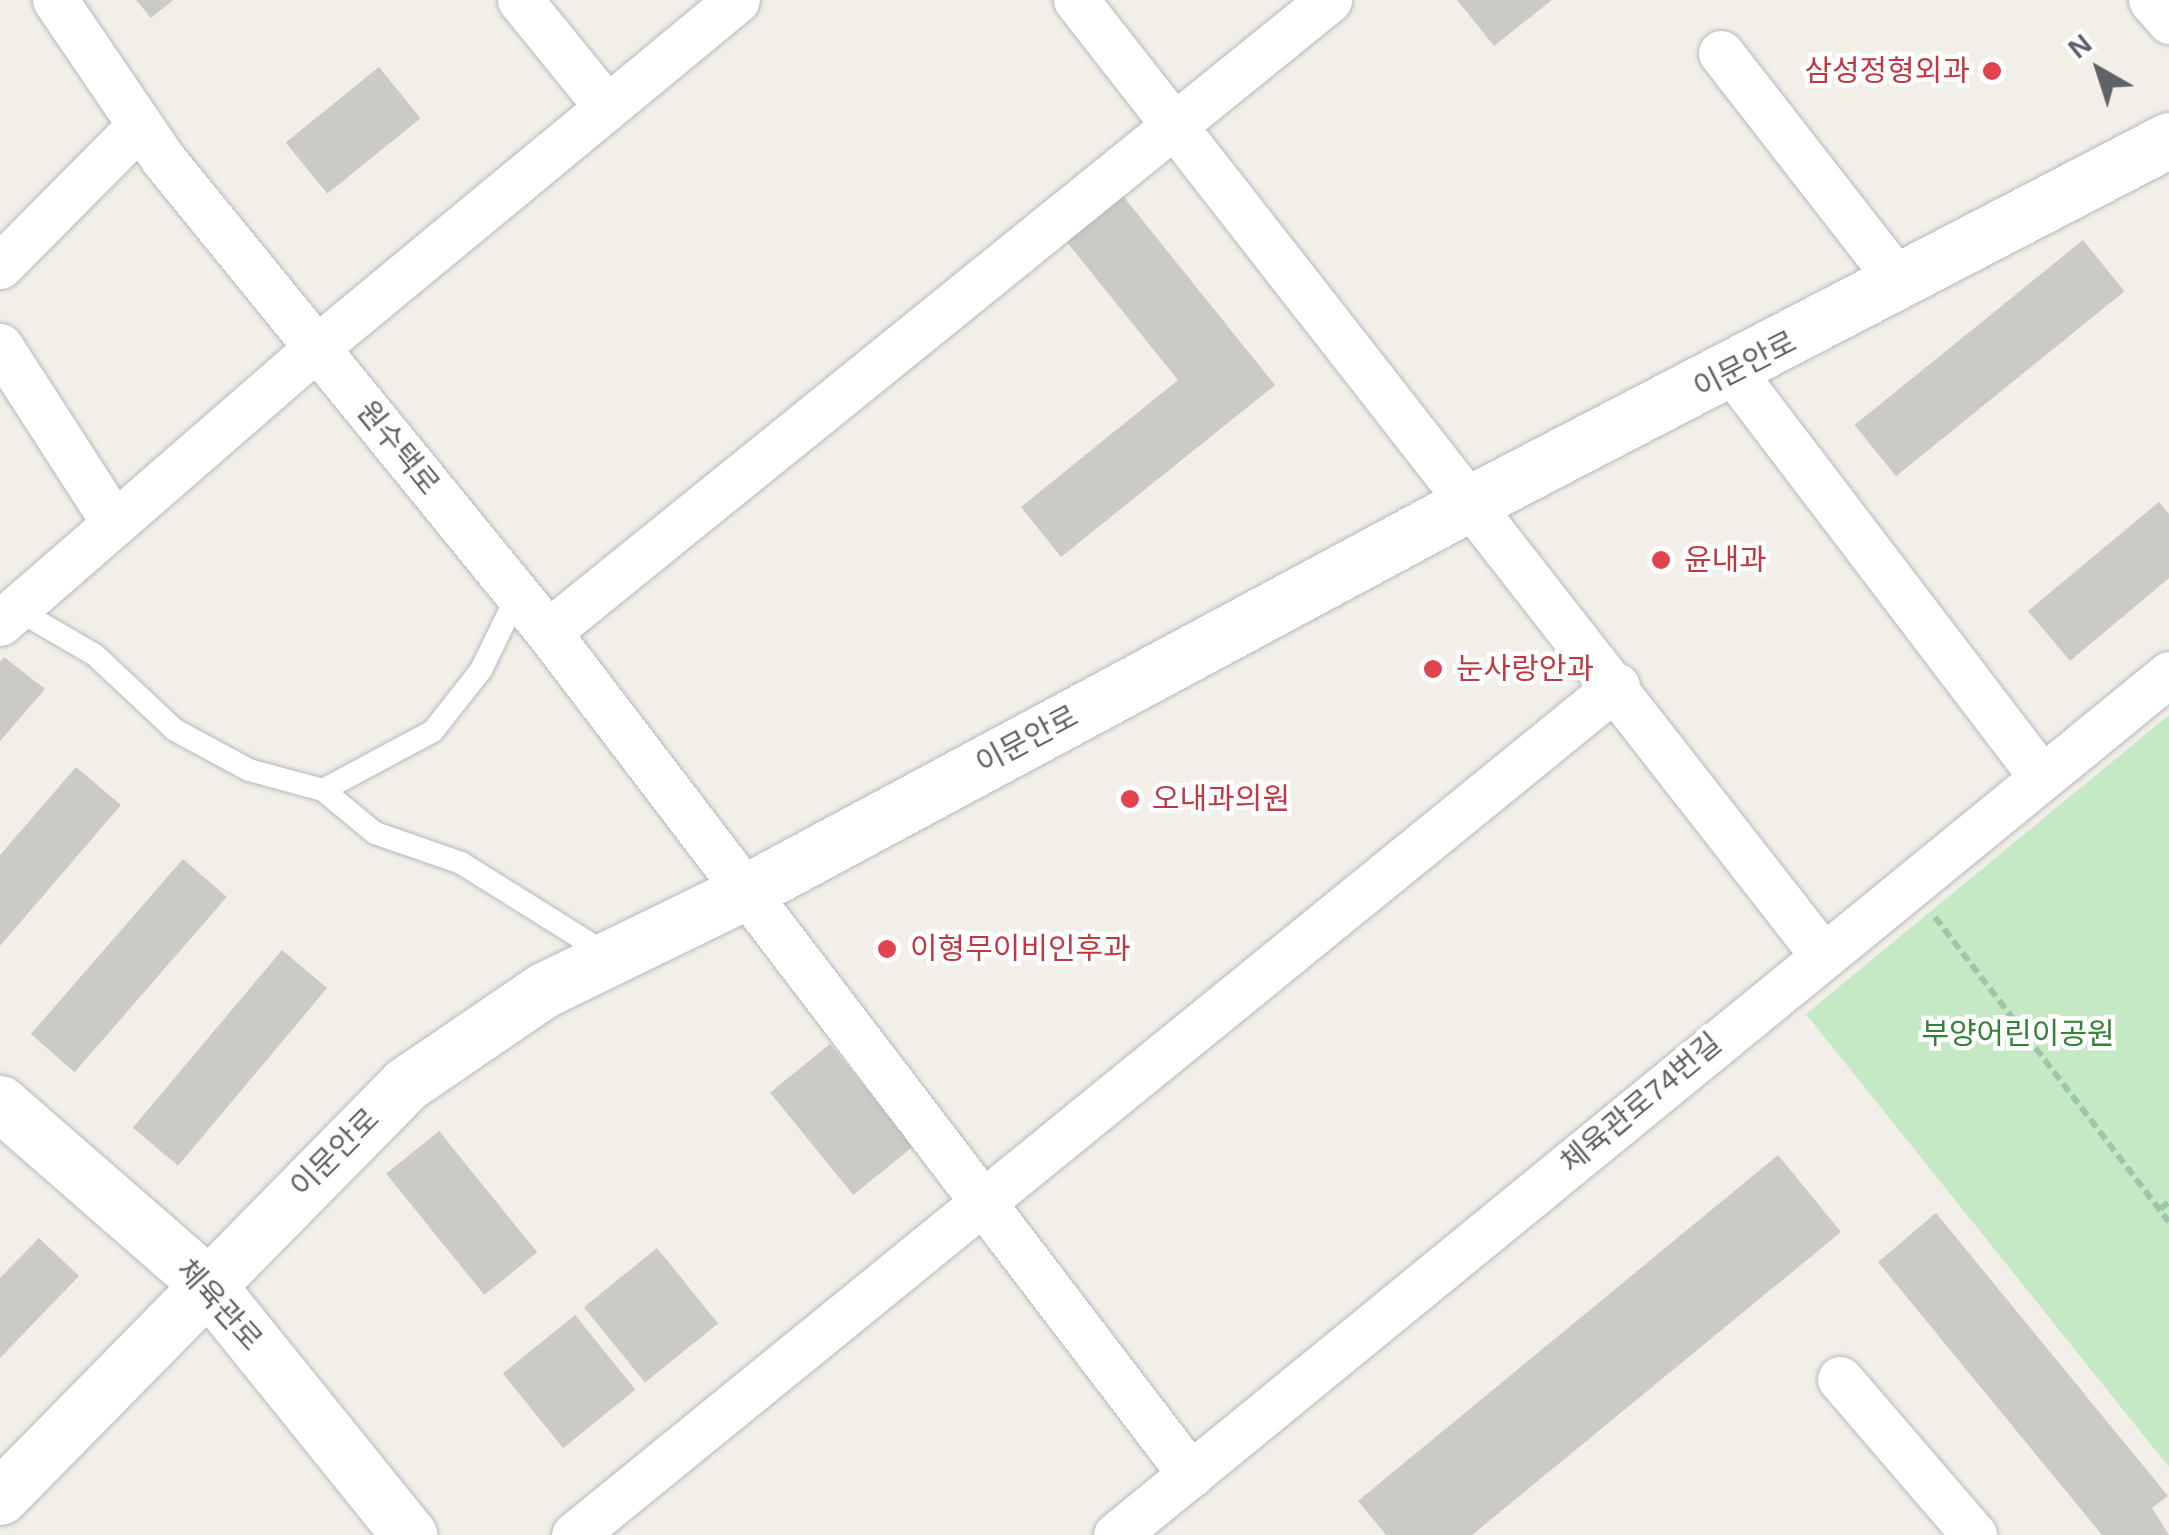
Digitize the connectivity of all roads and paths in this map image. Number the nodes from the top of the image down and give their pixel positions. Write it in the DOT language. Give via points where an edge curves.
graph roads {
  1 [pos="55,0"];
  2 [pos="520,0"];
  3 [pos="737,0"];
  4 [pos="1076,0"];
  5 [pos="1328,0"];
  6 [pos="2152,0"];
  7 [pos="2169,21"];
  8 [pos="1722,52"];
  9 [pos="606,106"];
  10 [pos="1174,125"];
  11 [pos="139,126"];
  12 [pos="2169,140"];
  13 [pos="0,266"];
  14 [pos="1900,283"];
  15 [pos="0,346"];
  16 [pos="316,348"];
  17 [pos="1733,372"];
  18 [pos="1472,502"];
  19 [pos="114,523"];
  20 [pos="518,594"];
  21 [pos="8,616"];
  22 [pos="548,632"];
  23 [pos="2169,674"];
  24 [pos="1617,686"];
  25 [pos="2040,775"];
  26 [pos="323,790"];
  27 [pos="1908,884"];
  28 [pos="748,890"];
  29 [pos="1822,954"];
  30 [pos="612,957"];
  31 [pos="0,1103"];
  32 [pos="2169,1202"];
  33 [pos="982,1204"];
  34 [pos="2160,1208"];
  35 [pos="2169,1222"];
  36 [pos="206,1283"];
  37 [pos="1840,1379"];
  38 [pos="1190,1475"];
  39 [pos="0,1497"];
  40 [pos="409,1535"];
  41 [pos="574,1535"];
  42 [pos="1116,1535"];
  43 [pos="1974,1535"];
  1 -- 11 [label="street, 원수택로"];
  2 -- 9 [label="street"];
  3 -- 9 [label="street"];
  4 -- 10 [label="street"];
  5 -- 10 [label="street"];
  6 -- 7 [label="street"];
  8 -- 14 [label="street"];
  9 -- 16 [label="street"];
  10 -- 18 [label="street"];
  10 -- 22 [label="street"];
  11 -- 13 [label="street"];
  11 -- 16 [label="street, 원수택로"];
  12 -- 14 [label="street, 이문안로"];
  14 -- 17 [label="street, 이문안로"];
  15 -- 19 [label="street"];
  16 -- 19 [label="street"];
  16 -- 20 [label="street, 원수택로"];
  17 -- 18 [label="street, 이문안로"];
  17 -- 25 [label="street"];
  18 -- 24 [label="street"];
  18 -- 28 [label="street, 이문안로"];
  19 -- 21 [label="street"];
  20 -- 22 [label="street, 원수택로"];
  20 -- 26 [label="lane" via="480,670 433,731"];
  21 -- 26 [label="lane" via="94,655 175,730 249,770"];
  22 -- 28 [label="street, 원수택로"];
  23 -- 25 [label="street, 체육관로74번길"];
  24 -- 29 [label="street"];
  24 -- 33 [label="street"];
  25 -- 27 [label="street, 체육관로74번길"];
  26 -- 30 [label="lane" via="375,833 461,864"];
  27 -- 29 [label="street, 체육관로74번길"];
  27 -- 34 [label="path"];
  28 -- 30 [label="street, 이문안로"];
  28 -- 33 [label="street, 원수택로"];
  29 -- 38 [label="street, 체육관로74번길"];
  30 -- 36 [label="street, 이문안로" via="544,990 406,1084"];
  31 -- 36 [label="street, 체육관로"];
  32 -- 34 [label="path"];
  33 -- 38 [label="street, 원수택로"];
  33 -- 41 [label="street"];
  34 -- 35 [label="path"];
  36 -- 39 [label="street, 이문안로"];
  36 -- 40 [label="street, 체육관로"];
  37 -- 43 [label="street"];
  38 -- 42 [label="street, 체육관로74번길"];
}
